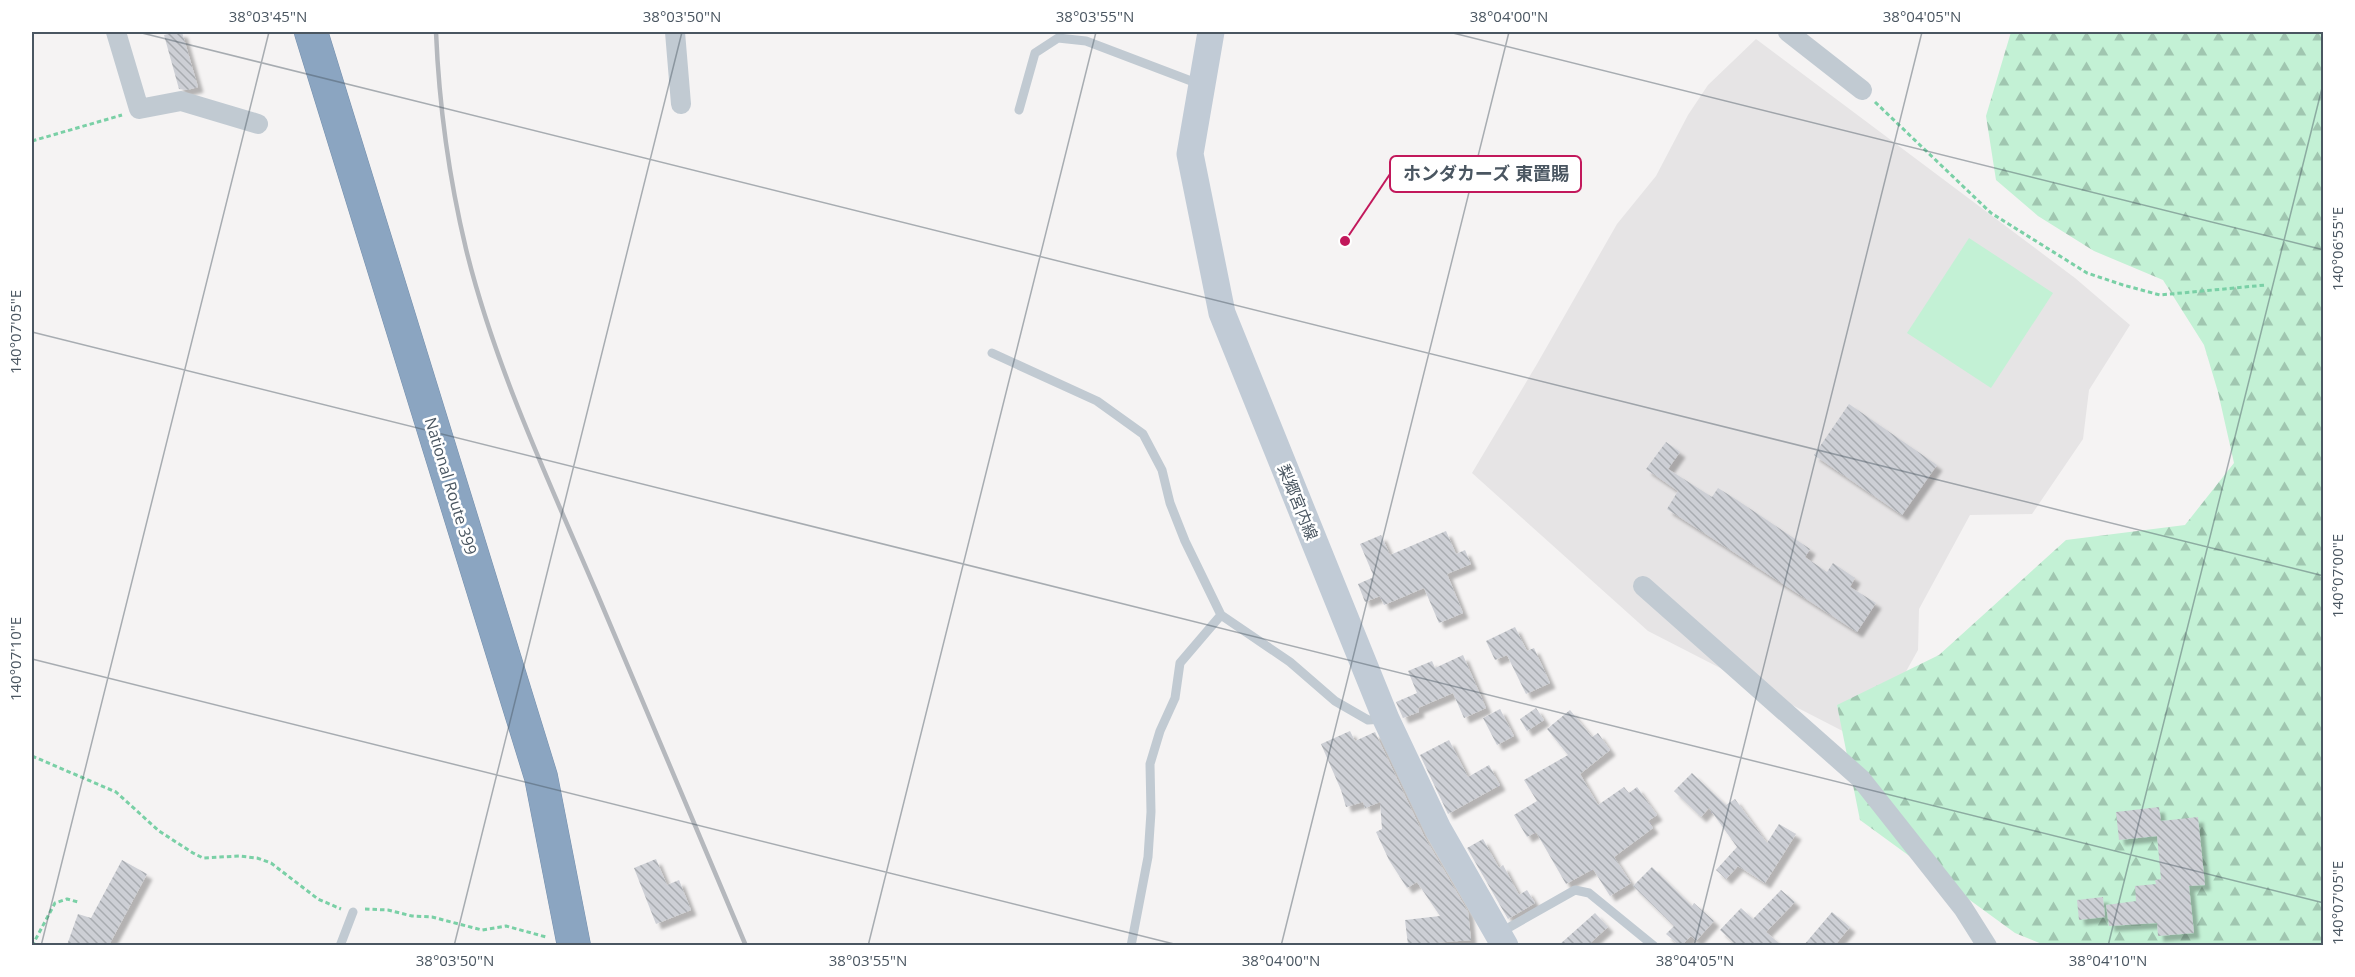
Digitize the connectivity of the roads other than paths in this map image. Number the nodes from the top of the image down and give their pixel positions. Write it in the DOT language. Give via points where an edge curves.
graph roads {
  1 [pos="116,32"];
  2 [pos="311,32"];
  3 [pos="675,32"];
  4 [pos="1211,32"];
  5 [pos="1788,32"];
  6 [pos="1202,84"];
  7 [pos="1863,90"];
  8 [pos="681,104"];
  9 [pos="1019,110"];
  10 [pos="258,124"];
  11 [pos="992,353"];
  12 [pos="1643,586"];
  13 [pos="1221,615"];
  14 [pos="1386,719"];
  15 [pos="353,912"];
  16 [pos="1502,939"];
  17 [pos="561,941"];
  18 [pos="340,945"];
  19 [pos="1131,945"];
  20 [pos="1654,945"];
  21 [pos="1987,945"];
  1 -- 10 [label="street" via="139,109 181,101"];
  2 -- 17 [label="highway, National Route 399" via="541,777"];
  3 -- 8 [label="street"];
  4 -- 6 [label="main road, 梨郷宮内線"];
  5 -- 7 [label="street"];
  6 -- 9 [label="lane" via="1086,41 1058,38 1035,53"];
  6 -- 14 [label="main road, 梨郷宮内線" via="1190,154 1222,313"];
  11 -- 13 [label="lane" via="1097,401 1143,434 1162,470 1185,542"];
  12 -- 21 [label="street" via="1861,779 1963,908"];
  13 -- 14 [label="lane" via="1290,662 1335,701 1368,720"];
  13 -- 19 [label="lane" via="1180,663 1175,699 1150,764 1148,857"];
  14 -- 16 [label="main road, 梨郷宮内線" via="1438,829"];
  15 -- 18 [label="lane"];
  16 -- 20 [label="lane" via="1575,890 1589,893"];
}
